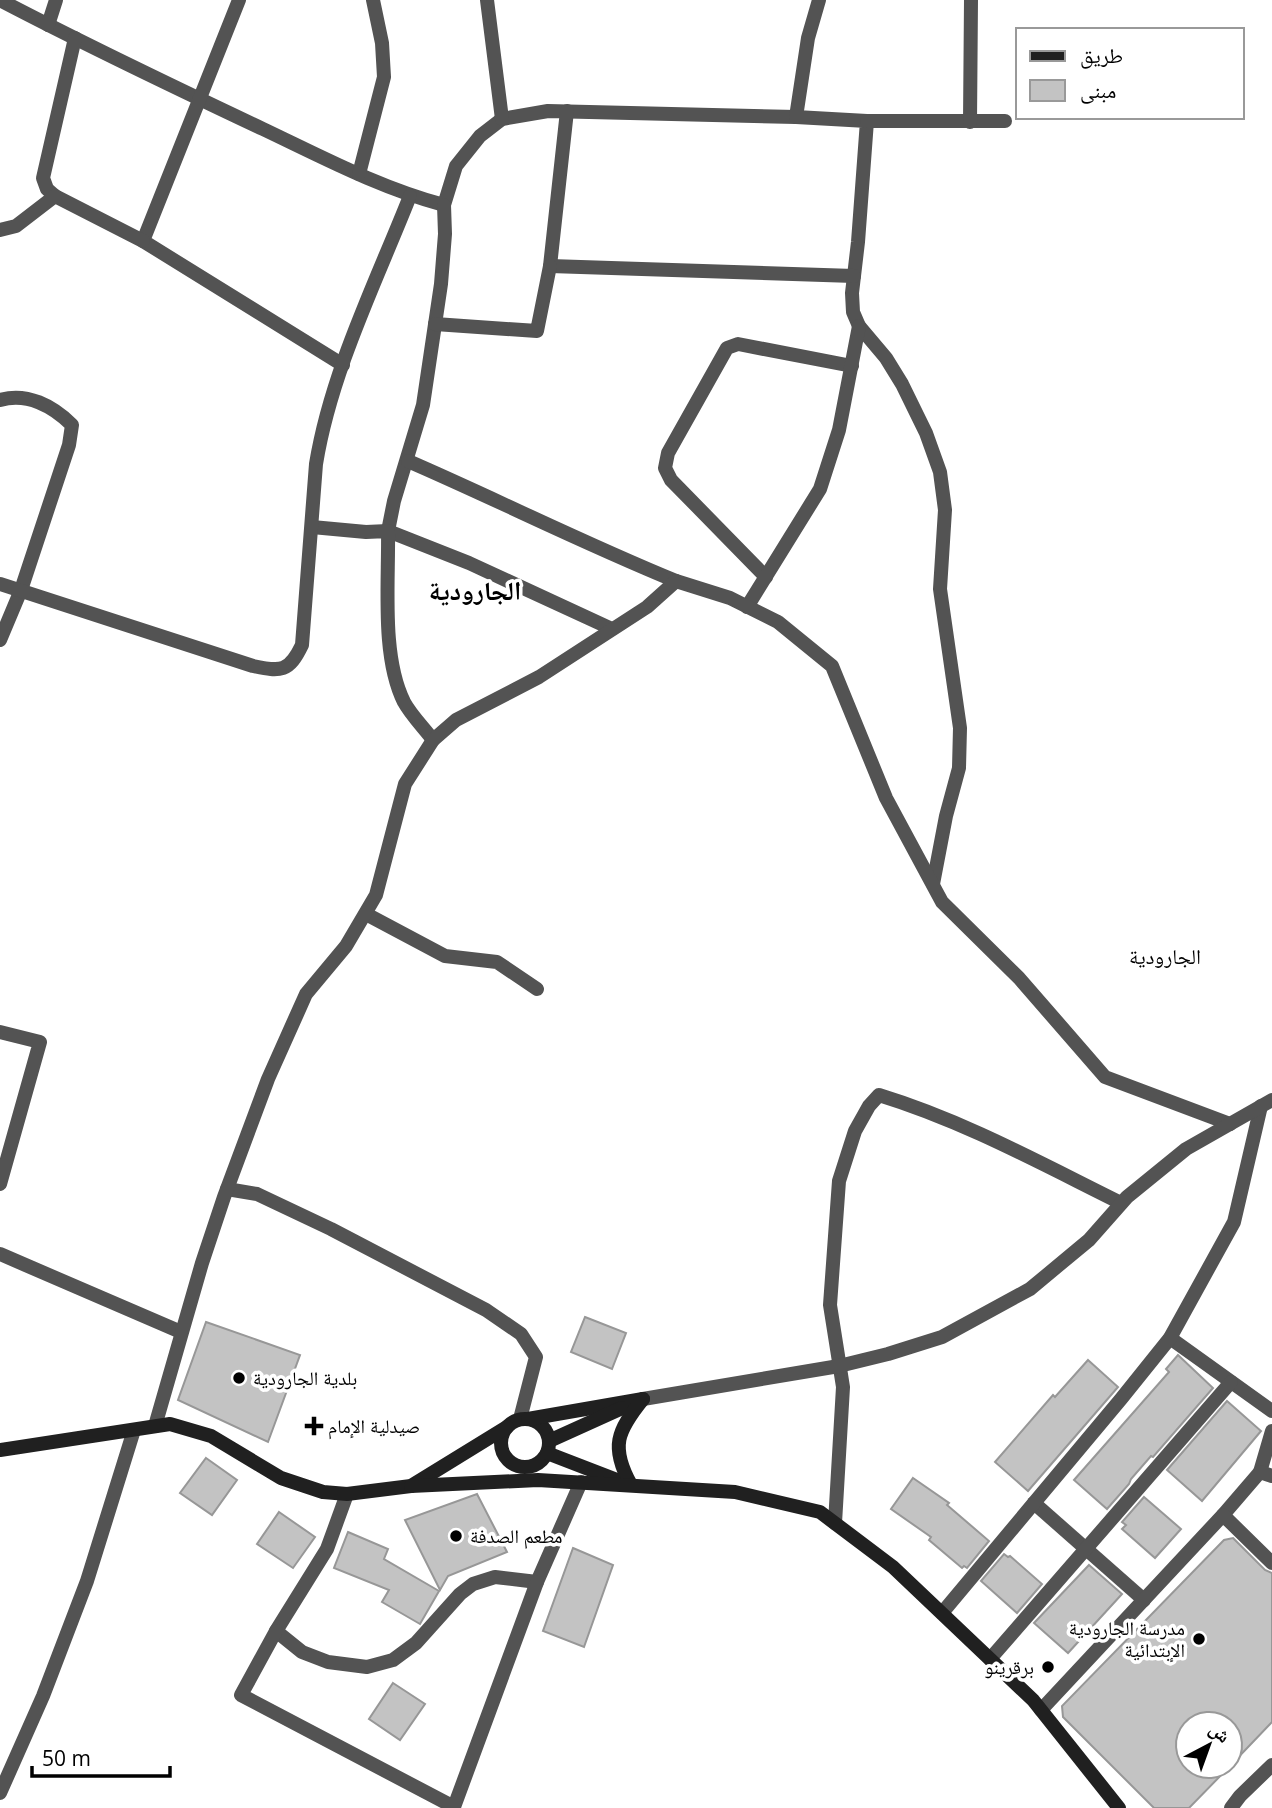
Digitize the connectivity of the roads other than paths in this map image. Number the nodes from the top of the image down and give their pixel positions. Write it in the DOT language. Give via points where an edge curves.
graph roads {
  1 [pos="0,0"];
  2 [pos="56,0"];
  3 [pos="239,0"];
  4 [pos="373,0"];
  5 [pos="487,0"];
  6 [pos="819,0"];
  7 [pos="971,0"];
  8 [pos="48,25"];
  9 [pos="75,38"];
  10 [pos="199,99"];
  11 [pos="567,111"];
  12 [pos="796,117"];
  13 [pos="502,119"];
  14 [pos="867,121"];
  15 [pos="1005,121"];
  16 [pos="970,122"];
  17 [pos="359,174"];
  18 [pos="55,196"];
  19 [pos="410,196"];
  20 [pos="444,205"];
  21 [pos="0,230"];
  22 [pos="143,241"];
  23 [pos="550,265"];
  24 [pos="854,276"];
  25 [pos="435,324"];
  26 [pos="859,326"];
  27 [pos="343,365"];
  28 [pos="852,366"];
  29 [pos="0,400"];
  30 [pos="408,461"];
  31 [pos="312,527"];
  32 [pos="388,531"];
  33 [pos="766,577"];
  34 [pos="676,581"];
  35 [pos="0,583"];
  36 [pos="21,590"];
  37 [pos="747,607"];
  38 [pos="612,629"];
  39 [pos="0,640"];
  40 [pos="433,740"];
  41 [pos="933,884"];
  42 [pos="366,914"];
  43 [pos="537,989"];
  44 [pos="0,1032"];
  45 [pos="1267,1103"];
  46 [pos="1272,1117"];
  47 [pos="1230,1124"];
  48 [pos="0,1184"];
  49 [pos="227,1189"];
  50 [pos="1121,1203"];
  51 [pos="0,1254"];
  52 [pos="181,1332"];
  53 [pos="1170,1338"];
  54 [pos="839,1366"];
  55 [pos="1231,1382"];
  56 [pos="643,1399"];
  57 [pos="1272,1410"];
  58 [pos="524,1419"];
  59 [pos="155,1426"];
  60 [pos="507,1427"];
  61 [pos="134,1430"];
  62 [pos="1272,1431"];
  63 [pos="548,1447"];
  64 [pos="0,1450"];
  65 [pos="509,1462"];
  66 [pos="1266,1474"];
  67 [pos="485,1482"];
  68 [pos="581,1482"];
  69 [pos="631,1485"];
  70 [pos="411,1486"];
  71 [pos="347,1494"];
  72 [pos="1034,1503"];
  73 [pos="1223,1515"];
  74 [pos="835,1523"];
  75 [pos="1088,1549"];
  76 [pos="1272,1563"];
  77 [pos="537,1582"];
  78 [pos="1143,1600"];
  79 [pos="942,1613"];
  80 [pos="276,1631"];
  81 [pos="990,1659"];
  82 [pos="1041,1710"];
  83 [pos="1272,1765"];
  84 [pos="0,1793"];
  85 [pos="454,1808"];
  86 [pos="1119,1808"];
  87 [pos="1231,1808"];
  1 -- 8 [label="street"];
  2 -- 8 [label="street"];
  3 -- 10 [label="street"];
  4 -- 17 [label="street" via="384,77"];
  5 -- 13 [label="street"];
  6 -- 12 [label="street"];
  7 -- 16 [label="street"];
  8 -- 9 [label="street"];
  9 -- 10 [label="street"];
  9 -- 18 [label="street" via="43,178"];
  10 -- 17 [label="street"];
  10 -- 22 [label="street"];
  11 -- 12 [label="street"];
  11 -- 13 [label="street"];
  11 -- 23 [label="street"];
  12 -- 14 [label="street"];
  13 -- 20 [label="street" via="480,136 456,166"];
  14 -- 16 [label="street"];
  14 -- 24 [label="street"];
  15 -- 16 [label="street"];
  17 -- 19 [label="street"];
  18 -- 21 [label="street" via="16,226"];
  18 -- 22 [label="street"];
  19 -- 20 [label="street"];
  19 -- 27 [label="street"];
  20 -- 25 [label="street"];
  22 -- 27 [label="street"];
  23 -- 24 [label="street"];
  23 -- 25 [label="street" via="537,331"];
  24 -- 26 [label="street" via="853,312"];
  25 -- 30 [label="street" via="424,405"];
  26 -- 28 [label="street"];
  26 -- 41 [label="street" via="902,384 940,472 945,510 940,589 960,728 959,768"];
  27 -- 31 [label="street" via="321,434"];
  28 -- 33 [label="street" via="839,430 820,488"];
  28 -- 33 [label="street" via="738,344 727,348 668,453 665,468 671,480"];
  29 -- 36 [label="street" via="37,402 59,412 72,425"];
  30 -- 32 [label="street"];
  30 -- 34 [label="street"];
  31 -- 32 [label="street"];
  31 -- 36 [label="street" via="302,645 293,663 276,671"];
  32 -- 38 [label="street"];
  32 -- 40 [label="street" via="390,657 405,704"];
  33 -- 37 [label="street"];
  34 -- 37 [label="street"];
  34 -- 38 [label="street"];
  35 -- 36 [label="street"];
  36 -- 39 [label="street"];
  37 -- 41 [label="street" via="779,622 832,666 886,798"];
  38 -- 40 [label="street" via="539,677 456,720"];
  40 -- 42 [label="street" via="405,784 376,895"];
  41 -- 47 [label="street" via="942,902 1019,978 1105,1077"];
  42 -- 43 [label="street" via="445,956 496,962"];
  42 -- 49 [label="street" via="306,994"];
  44 -- 48 [label="street" via="40,1042"];
  45 -- 46 [label="street"];
  45 -- 47 [label="street"];
  45 -- 53 [label="street" via="1234,1222"];
  47 -- 50 [label="street" via="1186,1149"];
  49 -- 52 [label="street"];
  49 -- 58 [label="street" via="257,1194 331,1229 486,1310 521,1334 536,1357"];
  50 -- 54 [label="street" via="1089,1240 1030,1289 942,1337"];
  50 -- 54 [label="street" via="988,1137 879,1096 855,1130 839,1181 830,1305"];
  51 -- 52 [label="street"];
  52 -- 59 [label="street"];
  53 -- 55 [label="street"];
  53 -- 72 [label="street"];
  54 -- 56 [label="street"];
  54 -- 74 [label="street" via="843,1387"];
  55 -- 57 [label="street"];
  55 -- 75 [label="street"];
  56 -- 58 [label="main road"];
  56 -- 63 [label="main road"];
  56 -- 69 [label="main road" via="625,1420 617,1440"];
  58 -- 60 [label="main road"];
  58 -- 63 [label="main road" via="542,1426"];
  59 -- 61 [label="main road"];
  59 -- 71 [label="main road" via="170,1423 211,1436 281,1478 323,1492"];
  60 -- 65 [label="main road" via="500,1441"];
  60 -- 70 [label="main road"];
  61 -- 64 [label="main road"];
  61 -- 84 [label="street" via="87,1581"];
  62 -- 66 [label="street"];
  63 -- 65 [label="main road" via="533,1467"];
  63 -- 69 [label="main road"];
  65 -- 67 [label="main road"];
  66 -- 73 [label="street"];
  67 -- 68 [label="main road"];
  67 -- 70 [label="main road"];
  68 -- 69 [label="main road"];
  68 -- 77 [label="street"];
  69 -- 74 [label="main road" via="735,1492 820,1512"];
  70 -- 71 [label="main road"];
  71 -- 80 [label="street" via="327,1549"];
  72 -- 75 [label="street"];
  72 -- 79 [label="street"];
  73 -- 76 [label="street"];
  73 -- 78 [label="street"];
  74 -- 79 [label="main road" via="893,1567"];
  75 -- 78 [label="street"];
  75 -- 81 [label="street"];
  77 -- 80 [label="street" via="495,1577 473,1584 416,1643 393,1660 367,1667 328,1662 302,1652"];
  77 -- 85 [label="street"];
  78 -- 82 [label="street"];
  79 -- 81 [label="main road"];
  80 -- 85 [label="street" via="241,1695"];
  81 -- 82 [label="main road"];
  82 -- 86 [label="main road"];
  83 -- 87 [label="street"];
}
